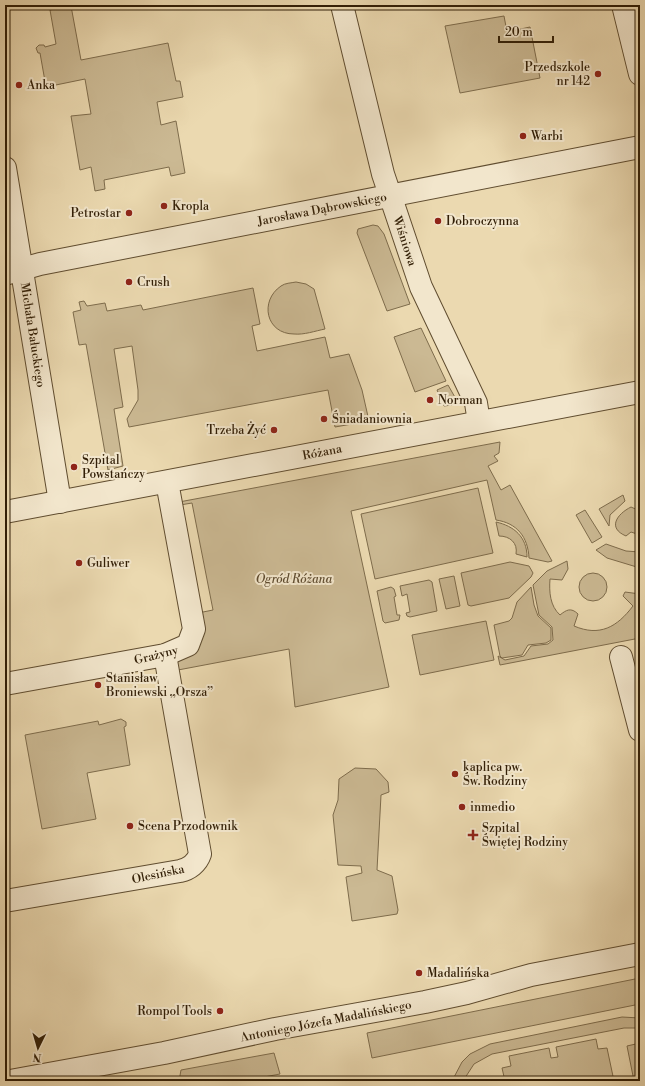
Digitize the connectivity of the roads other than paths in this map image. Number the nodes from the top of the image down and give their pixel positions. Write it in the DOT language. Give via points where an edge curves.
graph roads {
  1 [pos="342,5"];
  2 [pos="623,5"];
  3 [pos="640,74"];
  4 [pos="640,147"];
  5 [pos="5,168"];
  6 [pos="390,196"];
  7 [pos="14,271"];
  8 [pos="640,392"];
  9 [pos="479,422"];
  10 [pos="167,482"];
  11 [pos="60,502"];
  12 [pos="5,512"];
  13 [pos="165,655"];
  14 [pos="621,657"];
  15 [pos="5,684"];
  16 [pos="640,730"];
  17 [pos="5,901"];
  18 [pos="640,954"];
  19 [pos="10,1081"];
  1 -- 6 [label="street, Wiśniowa"];
  2 -- 3 [label="street"];
  4 -- 6 [label="street, Jarosława Dąbrowskiego"];
  5 -- 7 [label="street, Michała Bałuckiego"];
  6 -- 7 [label="street, Jarosława Dąbrowskiego"];
  6 -- 9 [label="street, Wiśniowa" via="421,287 476,403"];
  7 -- 11 [label="street, Michała Bałuckiego"];
  8 -- 9 [label="street, Różana"];
  9 -- 10 [label="street, Różana"];
  10 -- 11 [label="street, Różana"];
  10 -- 13 [label="street, Grażyny" via="194,629 188,645"];
  11 -- 12 [label="street, Różana"];
  13 -- 15 [label="street, Grażyny"];
  13 -- 17 [label="street, Olesińska" via="200,854 198,860 186,869 175,872"];
  14 -- 16 [label="street"];
  18 -- 19 [label="street, Antoniego Józefa Madalińskiego" via="531,975 425,1002"];
}
